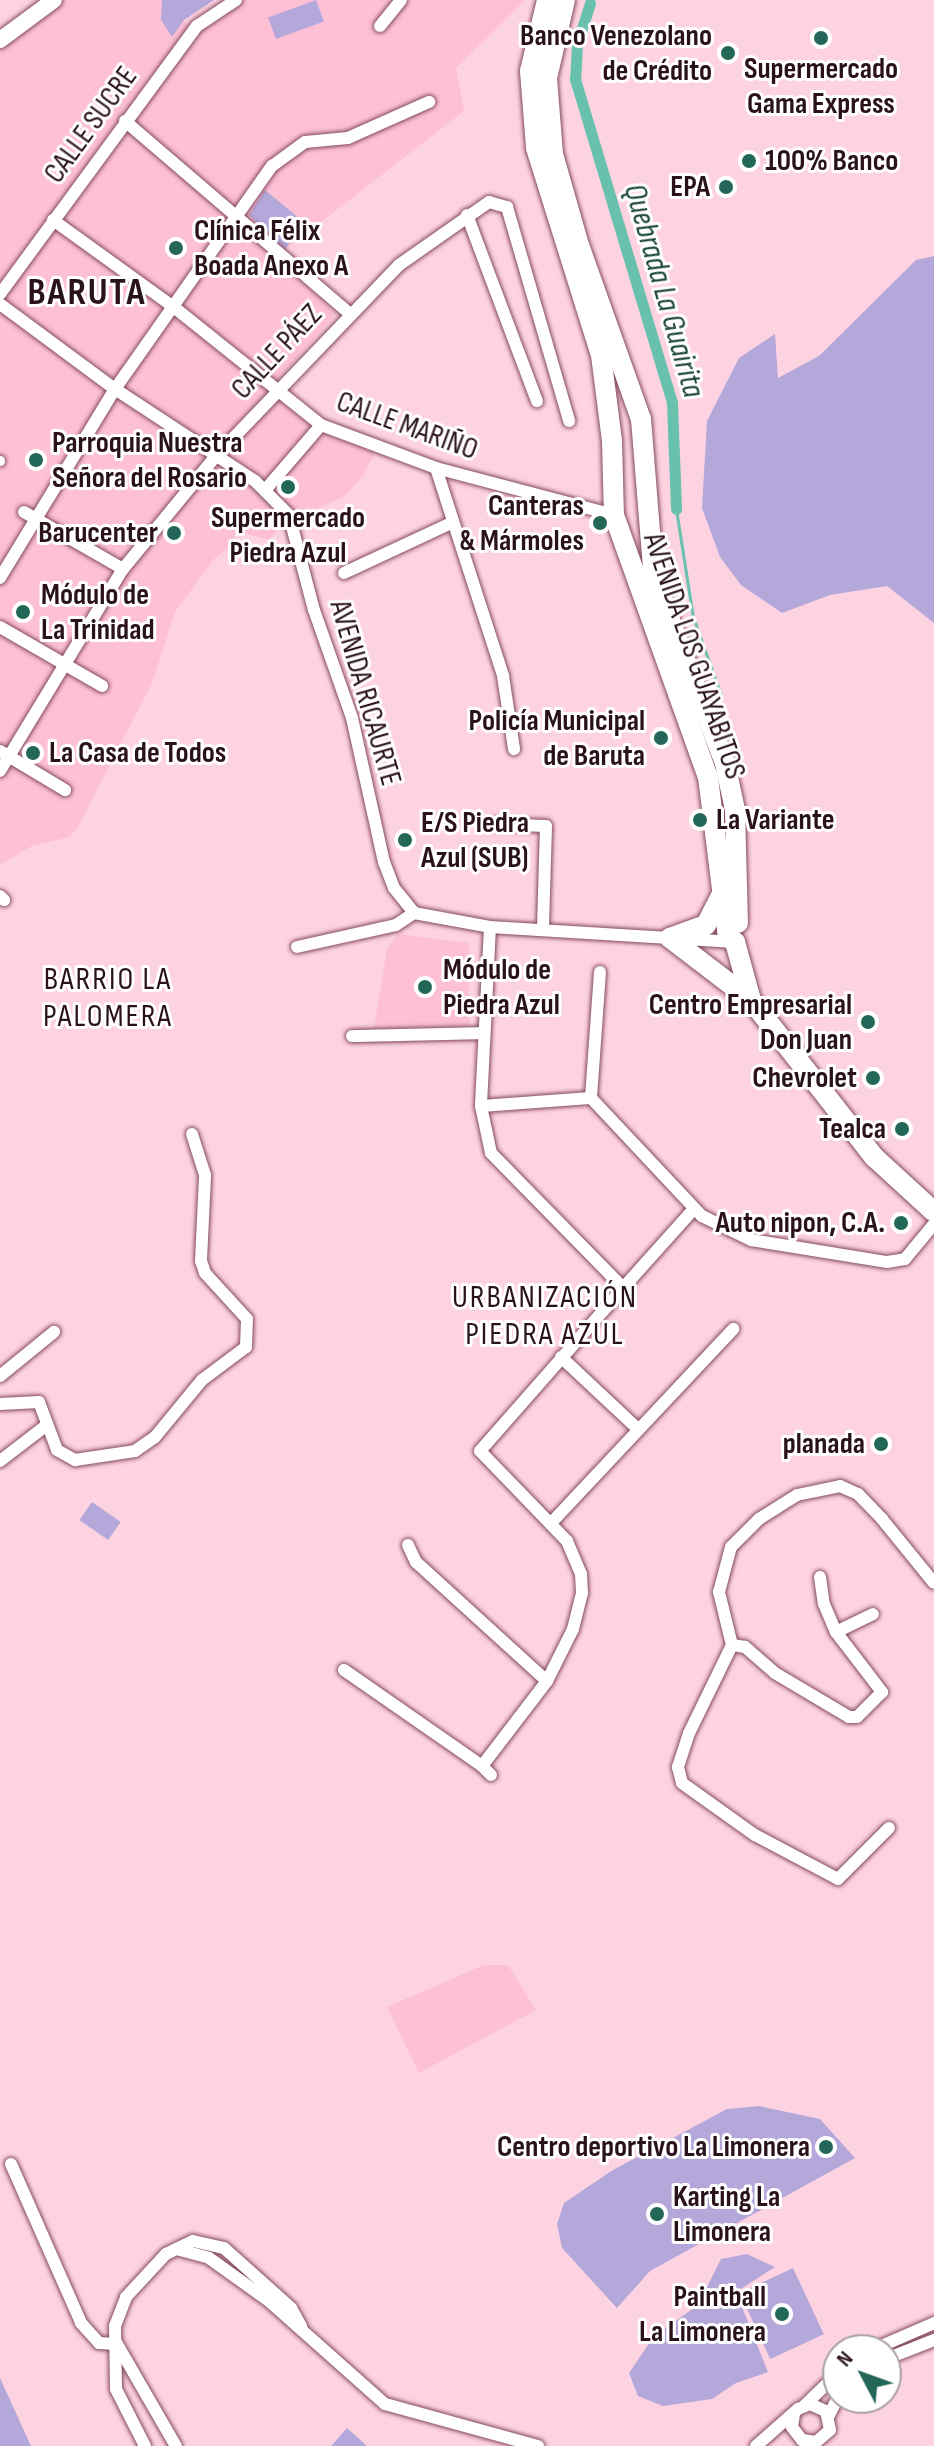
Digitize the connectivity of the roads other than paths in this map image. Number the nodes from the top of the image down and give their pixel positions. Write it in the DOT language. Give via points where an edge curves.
graph roads {
  1 [pos="54,0"];
  2 [pos="236,0"];
  3 [pos="401,0"];
  4 [pos="547,0"];
  5 [pos="565,0"];
  6 [pos="380,26"];
  7 [pos="0,40"];
  8 [pos="429,102"];
  9 [pos="125,121"];
  10 [pos="236,215"];
  11 [pos="467,215"];
  12 [pos="53,220"];
  13 [pos="0,294"];
  14 [pos="0,304"];
  15 [pos="175,308"];
  16 [pos="349,313"];
  17 [pos="628,377"];
  18 [pos="115,389"];
  19 [pos="277,391"];
  20 [pos="537,401"];
  21 [pos="569,421"];
  22 [pos="321,425"];
  23 [pos="612,441"];
  24 [pos="215,457"];
  25 [pos="436,468"];
  26 [pos="266,489"];
  27 [pos="614,515"];
  28 [pos="30,516"];
  29 [pos="451,523"];
  30 [pos="123,569"];
  31 [pos="344,573"];
  32 [pos="0,578"];
  33 [pos="654,579"];
  34 [pos="0,627"];
  35 [pos="64,668"];
  36 [pos="102,686"];
  37 [pos="514,749"];
  38 [pos="4,754"];
  39 [pos="0,771"];
  40 [pos="65,790"];
  41 [pos="491,824"];
  42 [pos="724,890"];
  43 [pos="414,913"];
  44 [pos="490,927"];
  45 [pos="543,929"];
  46 [pos="670,938"];
  47 [pos="735,942"];
  48 [pos="297,947"];
  49 [pos="600,972"];
  50 [pos="751,1000"];
  51 [pos="482,1033"];
  52 [pos="352,1036"];
  53 [pos="591,1098"];
  54 [pos="481,1106"];
  55 [pos="192,1134"];
  56 [pos="694,1209"];
  57 [pos="934,1212"];
  58 [pos="934,1224"];
  59 [pos="623,1288"];
  60 [pos="733,1329"];
  61 [pos="54,1332"];
  62 [pos="561,1357"];
  63 [pos="0,1376"];
  64 [pos="0,1404"];
  65 [pos="47,1425"];
  66 [pos="637,1428"];
  67 [pos="0,1461"];
  68 [pos="552,1522"];
  69 [pos="408,1545"];
  70 [pos="820,1577"];
  71 [pos="934,1583"];
  72 [pos="873,1614"];
  73 [pos="836,1632"];
  74 [pos="732,1645"];
  75 [pos="344,1670"];
  76 [pos="547,1681"];
  77 [pos="889,1828"];
  78 [pos="11,2164"];
  79 [pos="180,2250"];
  80 [pos="934,2323"];
  81 [pos="902,2337"];
  82 [pos="308,2340"];
  83 [pos="934,2340"];
  84 [pos="117,2344"];
  85 [pos="902,2353"];
  86 [pos="822,2389"];
  87 [pos="805,2405"];
  88 [pos="832,2414"];
  89 [pos="794,2415"];
  90 [pos="830,2419"];
  91 [pos="808,2443"];
  92 [pos="145,2446"];
  93 [pos="176,2446"];
  94 [pos="538,2446"];
  95 [pos="756,2446"];
  96 [pos="789,2446"];
  97 [pos="835,2446"];
  1 -- 7 [label="street"];
  2 -- 9 [label="street, CALLE SUCRE" via="197,26"];
  3 -- 6 [label="street"];
  4 -- 23 [label="main road, AVENIDA LOS GUAYABITOS" via="530,71 532,126 553,214 601,355"];
  5 -- 17 [label="main road, AVENIDA LOS GUAYABITOS" via="547,78 553,154 579,245"];
  8 -- 10 [label="street" via="348,138 305,142 272,166"];
  9 -- 10 [label="street"];
  9 -- 12 [label="street, CALLE SUCRE"];
  10 -- 15 [label="street"];
  10 -- 16 [label="street"];
  11 -- 16 [label="street, CALLE PÁEZ" via="399,265"];
  11 -- 20 [label="street"];
  11 -- 21 [label="street, CALLE PÁEZ" via="489,202 501,201 507,207"];
  12 -- 13 [label="street, CALLE SUCRE"];
  12 -- 15 [label="street, CALLE MARIÑO"];
  14 -- 18 [label="street, AVENIDA RICAURTE"];
  15 -- 18 [label="street"];
  15 -- 19 [label="street, CALLE MARIÑO"];
  16 -- 19 [label="street, CALLE PÁEZ"];
  17 -- 23 [label="main road" via="639,448 639,470 632,477 619,474"];
  17 -- 33 [label="main road, AVENIDA LOS GUAYABITOS" via="646,452"];
  18 -- 24 [label="street, AVENIDA RICAURTE"];
  18 -- 28 [label="street"];
  19 -- 22 [label="street, CALLE MARIÑO"];
  19 -- 24 [label="street, CALLE PÁEZ"];
  22 -- 25 [label="street, CALLE MARIÑO"];
  22 -- 26 [label="street"];
  23 -- 27 [label="main road, AVENIDA LOS GUAYABITOS"];
  24 -- 26 [label="street, AVENIDA RICAURTE"];
  24 -- 30 [label="street, CALLE PÁEZ"];
  25 -- 27 [label="street, CALLE MARIÑO"];
  25 -- 29 [label="street"];
  26 -- 43 [label="street, AVENIDA RICAURTE" via="289,515 314,610 352,718 384,862 394,888"];
  27 -- 33 [label="main road"];
  27 -- 42 [label="main road, AVENIDA LOS GUAYABITOS" via="708,777"];
  28 -- 30 [label="street"];
  28 -- 32 [label="street"];
  29 -- 31 [label="street"];
  29 -- 37 [label="street" via="503,676"];
  30 -- 35 [label="street, CALLE PÁEZ"];
  33 -- 47 [label="main road, AVENIDA LOS GUAYABITOS" via="725,763 738,852"];
  34 -- 35 [label="street"];
  35 -- 36 [label="street"];
  35 -- 38 [label="street, CALLE PÁEZ"];
  38 -- 39 [label="street, CALLE PÁEZ"];
  38 -- 40 [label="street"];
  41 -- 45 [label="street" via="546,826"];
  42 -- 46 [label="main road" via="706,925"];
  42 -- 47 [label="main road, AVENIDA LOS GUAYABITOS" via="728,937"];
  43 -- 44 [label="street"];
  43 -- 48 [label="street" via="396,925"];
  44 -- 45 [label="street"];
  44 -- 51 [label="street"];
  45 -- 46 [label="street"];
  46 -- 47 [label="street"];
  46 -- 50 [label="main road"];
  47 -- 50 [label="main road"];
  49 -- 53 [label="street"];
  50 -- 57 [label="main road" via="874,1157"];
  51 -- 52 [label="street"];
  51 -- 54 [label="street"];
  53 -- 54 [label="street"];
  53 -- 56 [label="street"];
  54 -- 59 [label="street" via="484,1138 498,1163"];
  55 -- 65 [label="street" via="205,1175 201,1261 205,1273 247,1319 246,1347 202,1380 142,1449 75,1460 57,1450"];
  56 -- 58 [label="street" via="751,1240 887,1262 905,1259"];
  56 -- 59 [label="street"];
  59 -- 62 [label="street"];
  60 -- 66 [label="street"];
  61 -- 63 [label="street"];
  62 -- 66 [label="street"];
  62 -- 68 [label="street" via="480,1451"];
  64 -- 65 [label="street" via="39,1402"];
  65 -- 67 [label="street"];
  66 -- 68 [label="street"];
  68 -- 76 [label="street" via="576,1557 582,1593 573,1629"];
  69 -- 76 [label="street" via="416,1562"];
  70 -- 73 [label="street"];
  71 -- 74 [label="street" via="858,1494 840,1486 818,1488 759,1519 731,1547 719,1592"];
  72 -- 73 [label="street"];
  73 -- 74 [label="street" via="882,1692 857,1717 811,1696 745,1647"];
  74 -- 77 [label="street" via="689,1733 678,1767 682,1783 755,1835 838,1879"];
  75 -- 76 [label="street" via="486,1770"];
  78 -- 84 [label="street" via="81,2323 99,2343"];
  79 -- 82 [label="street" via="209,2258 269,2301"];
  79 -- 82 [label="street" via="193,2241 207,2241 240,2258 291,2308"];
  79 -- 84 [label="street" via="166,2254 126,2297 115,2326"];
  80 -- 81 [label="street"];
  82 -- 94 [label="street" via="385,2404"];
  83 -- 85 [label="street"];
  84 -- 92 [label="street" via="116,2389"];
  84 -- 93 [label="street"];
  86 -- 87 [label="street"];
  87 -- 89 [label="street"];
  87 -- 90 [label="street" via="816,2404"];
  88 -- 90 [label="street"];
  89 -- 91 [label="street" via="792,2427"];
  89 -- 95 [label="street"];
  90 -- 91 [label="street" via="822,2440"];
  90 -- 97 [label="street"];
  91 -- 96 [label="street"];
}
